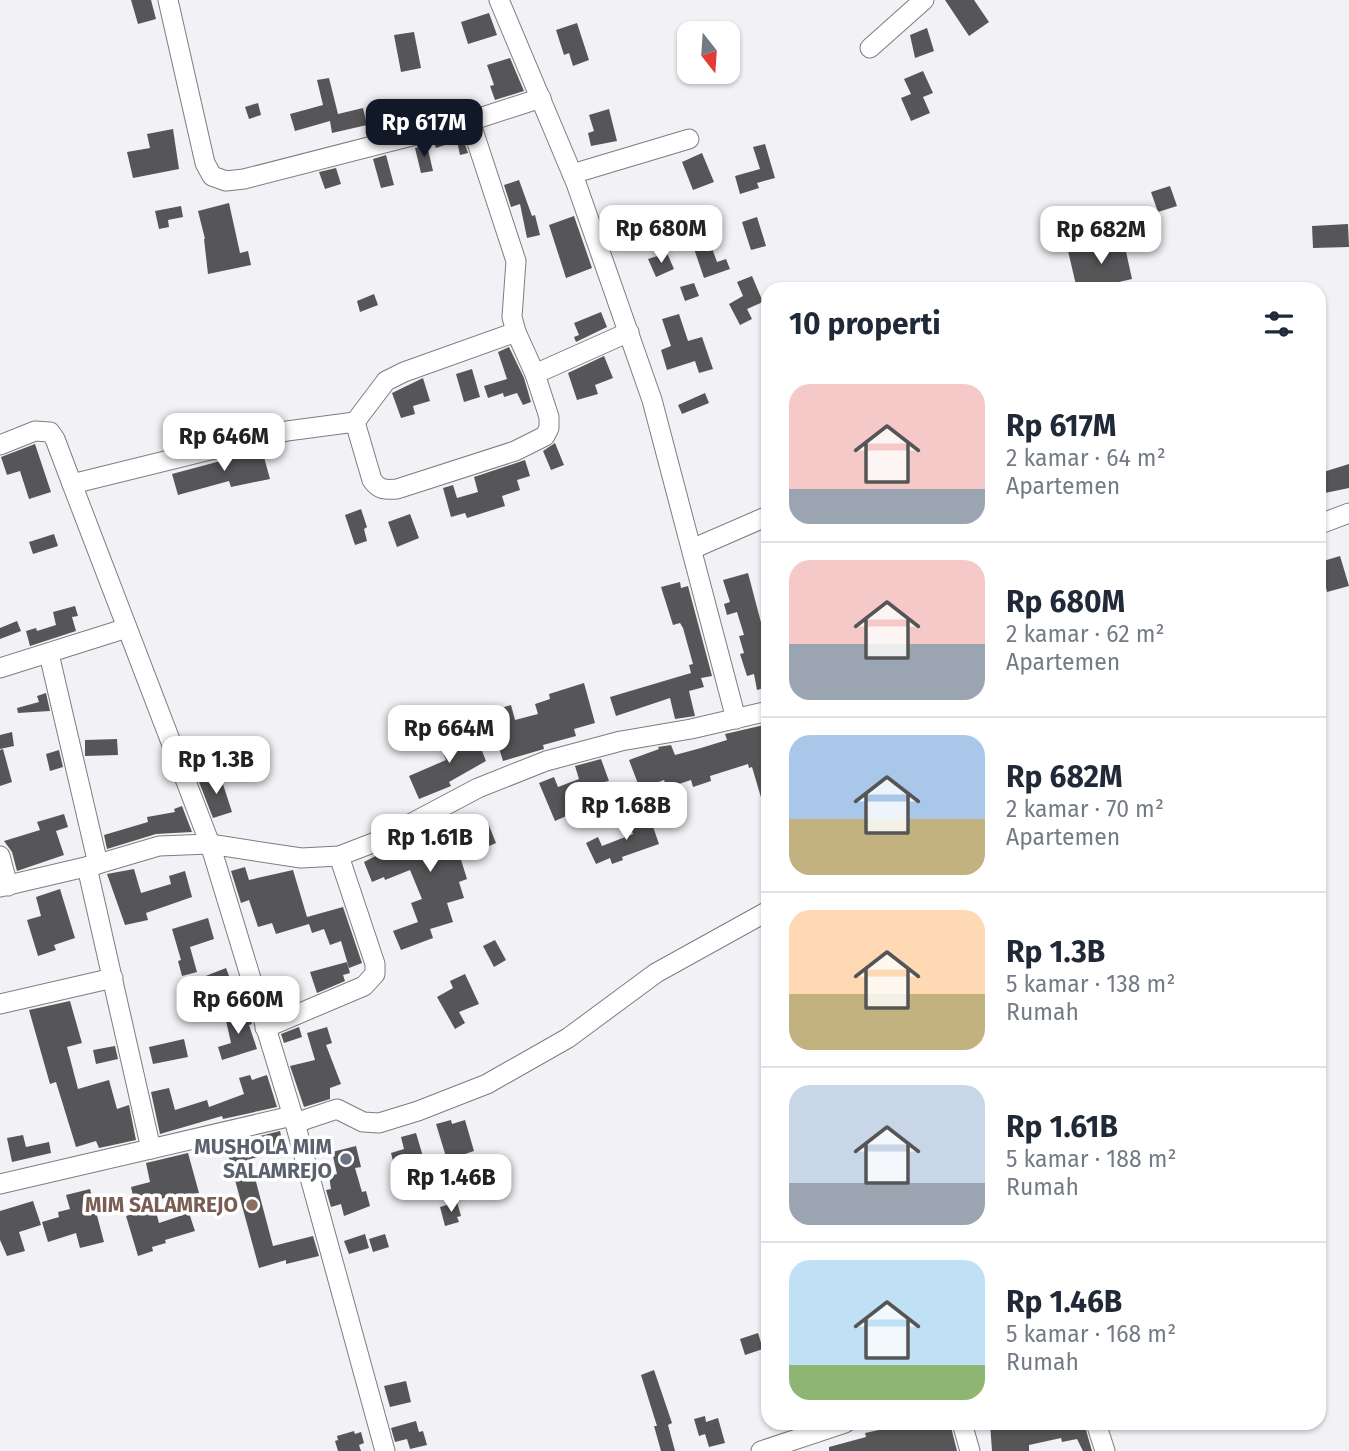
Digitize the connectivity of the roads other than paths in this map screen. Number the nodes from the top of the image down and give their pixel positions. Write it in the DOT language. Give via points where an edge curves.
graph roads {
  1 [pos="168,0"];
  2 [pos="499,0"];
  3 [pos="924,0"];
  4 [pos="870,48"];
  5 [pos="541,98"];
  6 [pos="470,121"];
  7 [pos="689,139"];
  8 [pos="572,174"];
  9 [pos="629,331"];
  10 [pos="516,332"];
  11 [pos="535,374"];
  12 [pos="355,422"];
  13 [pos="0,445"];
  14 [pos="72,484"];
  15 [pos="1349,513"];
  16 [pos="761,519"];
  17 [pos="1326,522"];
  18 [pos="692,549"];
  19 [pos="127,628"];
  20 [pos="49,653"];
  21 [pos="0,668"];
  22 [pos="761,713"];
  23 [pos="736,719"];
  24 [pos="210,844"];
  25 [pos="0,856"];
  26 [pos="338,856"];
  27 [pos="92,865"];
  28 [pos="4,887"];
  29 [pos="761,915"];
  30 [pos="113,978"];
  31 [pos="0,1004"];
  32 [pos="265,1028"];
  33 [pos="293,1119"];
  34 [pos="151,1149"];
  35 [pos="0,1184"];
  36 [pos="824,1430"];
  37 [pos="964,1430"];
  38 [pos="1098,1430"];
  39 [pos="385,1451"];
  40 [pos="761,1451"];
  41 [pos="970,1451"];
  42 [pos="1105,1451"];
  1 -- 6 [label="street" via="205,163 212,176 226,181 244,179"];
  2 -- 5 [label="street"];
  3 -- 4 [label="street"];
  5 -- 6 [label="street"];
  5 -- 8 [label="street"];
  6 -- 10 [label="street" via="516,261 512,317"];
  7 -- 8 [label="street"];
  8 -- 9 [label="street"];
  9 -- 11 [label="street"];
  9 -- 18 [label="street"];
  10 -- 11 [label="street"];
  10 -- 12 [label="street" via="386,381"];
  11 -- 12 [label="street" via="549,416 545,436 515,451 397,489 385,491 372,480"];
  12 -- 14 [label="street" via="287,431"];
  13 -- 14 [label="street" via="35,431 50,432"];
  14 -- 19 [label="street"];
  15 -- 17 [label="street"];
  16 -- 18 [label="street"];
  18 -- 23 [label="street"];
  19 -- 20 [label="street"];
  19 -- 24 [label="street"];
  20 -- 21 [label="street"];
  20 -- 27 [label="street"];
  22 -- 23 [label="street"];
  23 -- 26 [label="street" via="546,761 478,788 378,841"];
  24 -- 26 [label="street" via="301,858"];
  24 -- 27 [label="street" via="159,846"];
  24 -- 32 [label="street"];
  25 -- 28 [label="street"];
  26 -- 32 [label="street" via="375,974 364,986"];
  27 -- 28 [label="street"];
  27 -- 30 [label="street"];
  29 -- 33 [label="street" via="656,972 568,1038 487,1084 379,1123 363,1122 337,1110"];
  30 -- 31 [label="street"];
  30 -- 34 [label="street"];
  32 -- 33 [label="street"];
  33 -- 34 [label="street"];
  33 -- 39 [label="street"];
  34 -- 35 [label="street"];
  36 -- 40 [label="street"];
  37 -- 41 [label="street"];
  38 -- 42 [label="street"];
}
